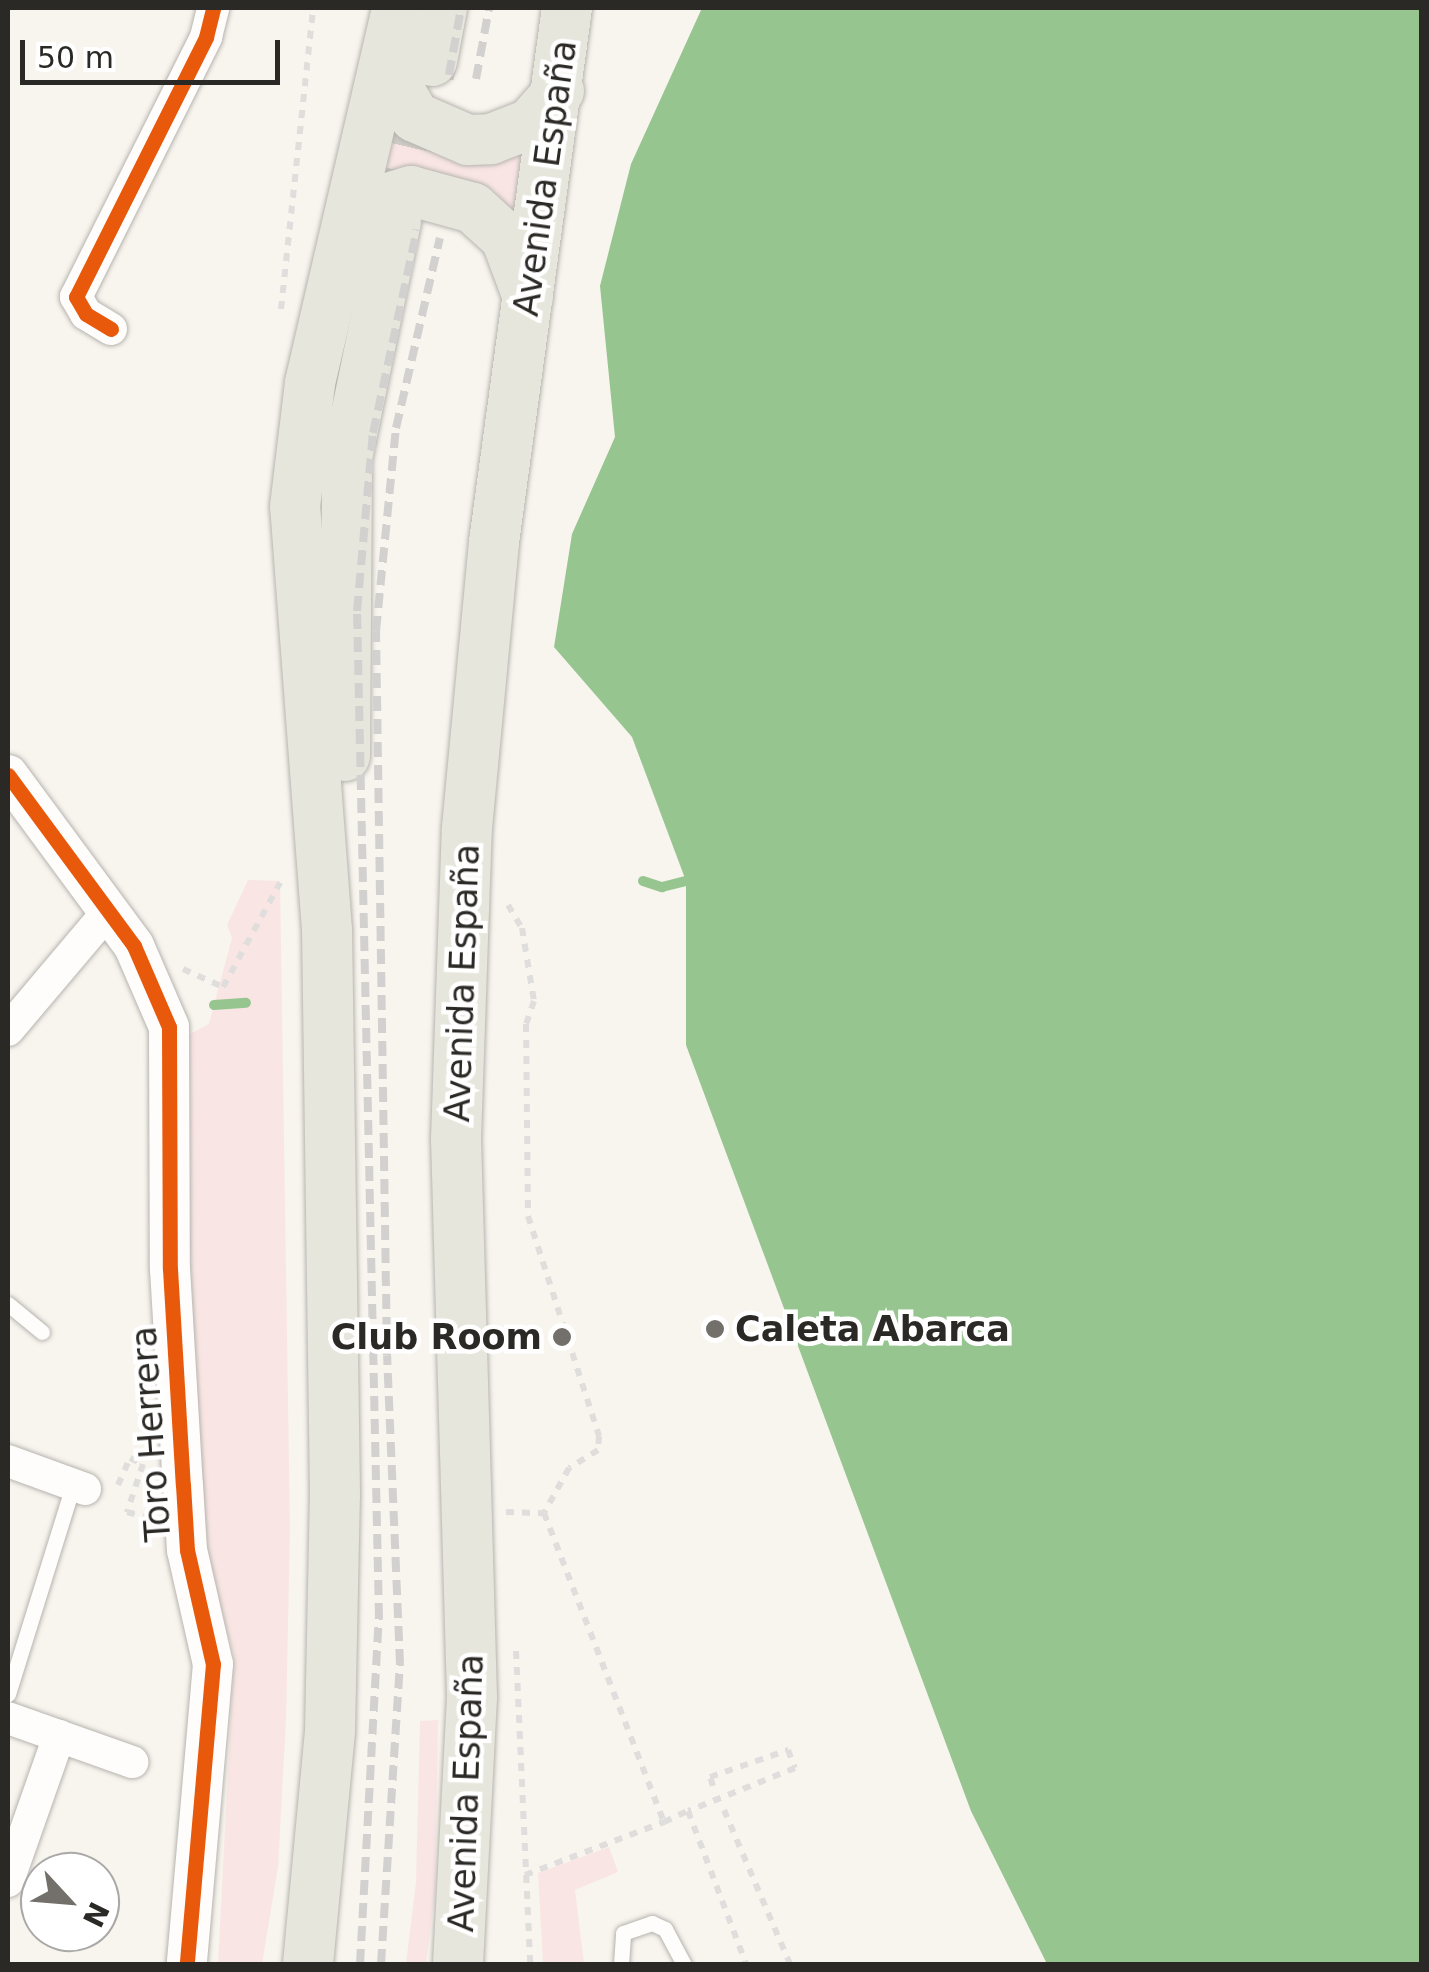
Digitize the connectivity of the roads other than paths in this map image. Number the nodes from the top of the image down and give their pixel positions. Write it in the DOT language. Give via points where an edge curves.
graph roads {
  1 [pos="213,8"];
  2 [pos="397,8"];
  3 [pos="442,8"];
  4 [pos="567,8"];
  5 [pos="409,64"];
  6 [pos="559,91"];
  7 [pos="373,215"];
  8 [pos="528,302"];
  9 [pos="111,330"];
  10 [pos="8,774"];
  11 [pos="106,914"];
  12 [pos="8,1030"];
  13 [pos="8,1304"];
  14 [pos="42,1332"];
  15 [pos="8,1462"];
  16 [pos="79,1487"];
  17 [pos="8,1694"];
  18 [pos="8,1718"];
  19 [pos="59,1736"];
  20 [pos="132,1762"];
  21 [pos="8,1881"];
  22 [pos="464,1950"];
  23 [pos="188,1964"];
  24 [pos="308,1964"];
  25 [pos="621,1964"];
  26 [pos="684,1964"];
  1 -- 9 [label="street" via="206,37 76,297 86,314"];
  2 -- 5 [label="main road"];
  3 -- 5 [label="main road"];
  4 -- 6 [label="main road, Avenida España"];
  5 -- 6 [label="main road" via="415,117 468,140 490,140 530,124"];
  5 -- 7 [label="main road"];
  6 -- 8 [label="main road, Avenida España"];
  7 -- 8 [label="main road" via="411,191 472,208 506,238"];
  7 -- 24 [label="main road" via="310,383 295,507 327,930 335,1494 330,1731"];
  8 -- 22 [label="main road, Avenida España" via="494,542 467,828 456,1140 472,1698"];
  10 -- 11 [label="street, Toro Herrera"];
  11 -- 12 [label="street"];
  11 -- 23 [label="street, Toro Herrera" via="134,946 161,999 174,1056 170,1269 183,1485 214,1707"];
  13 -- 14 [label="lane"];
  15 -- 16 [label="street"];
  16 -- 17 [label="lane"];
  18 -- 19 [label="street"];
  19 -- 20 [label="street"];
  19 -- 21 [label="street"];
  25 -- 26 [label="lane" via="623,1932 652,1923 665,1929"];
}
